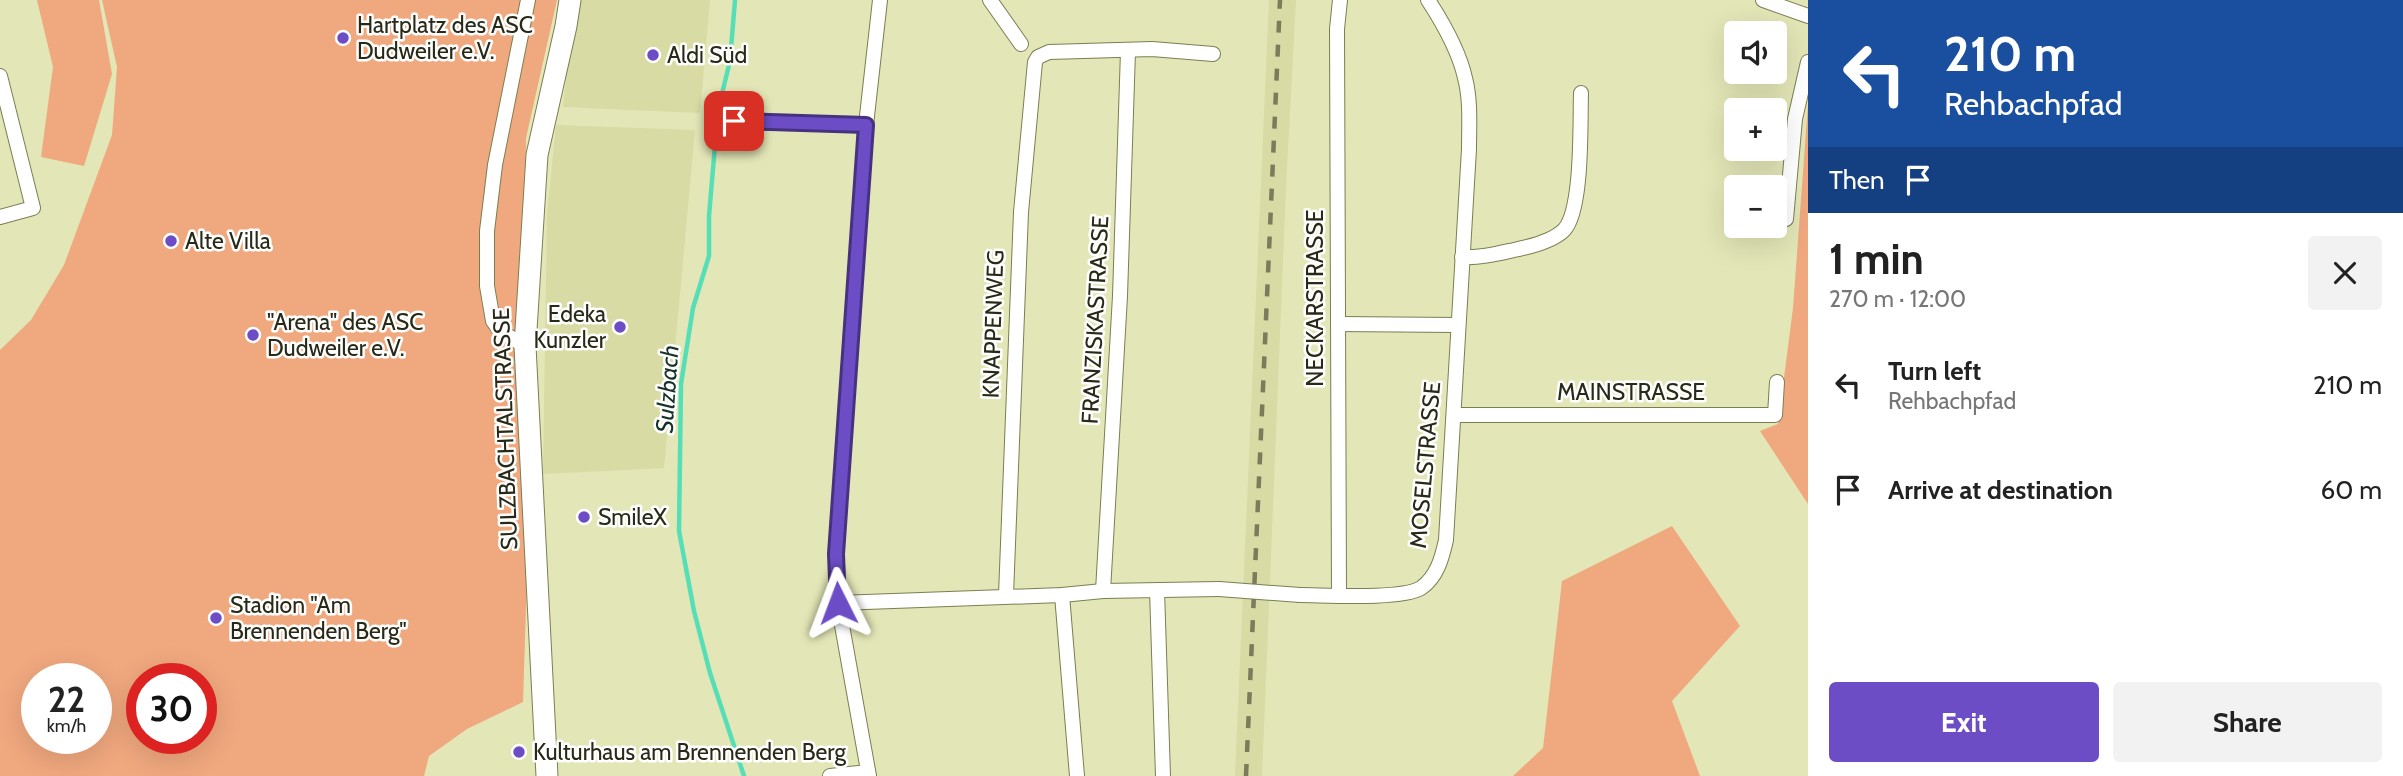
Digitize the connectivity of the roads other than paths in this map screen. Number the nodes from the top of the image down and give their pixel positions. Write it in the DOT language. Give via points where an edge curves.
graph roads {
  1 [pos="528,0"];
  2 [pos="570,0"];
  3 [pos="880,0"];
  4 [pos="990,0"];
  5 [pos="1340,0"];
  6 [pos="1429,0"];
  7 [pos="1763,0"];
  8 [pos="1808,16"];
  9 [pos="1021,44"];
  10 [pos="1128,51"];
  11 [pos="1213,54"];
  12 [pos="1808,62"];
  13 [pos="0,76"];
  14 [pos="1581,93"];
  15 [pos="3,97"];
  16 [pos="734,121"];
  17 [pos="866,125"];
  18 [pos="1787,208"];
  19 [pos="0,217"];
  20 [pos="1462,257"];
  21 [pos="1338,324"];
  22 [pos="1457,325"];
  23 [pos="525,346"];
  24 [pos="1777,382"];
  25 [pos="1454,415"];
  26 [pos="1157,590"];
  27 [pos="1103,591"];
  28 [pos="1006,595"];
  29 [pos="1062,595"];
  30 [pos="1339,596"];
  31 [pos="838,603"];
  32 [pos="868,774"];
  33 [pos="547,776"];
  34 [pos="830,776"];
  35 [pos="1077,776"];
  36 [pos="1163,776"];
  1 -- 23 [label="street" via="495,165 487,231 487,286 493,321 500,331"];
  2 -- 23 [label="main road, SULZBACHTALSTRASSE" via="537,156"];
  3 -- 17 [label="street"];
  4 -- 9 [label="street"];
  5 -- 21 [label="street, NECKARSTRASSE"];
  6 -- 20 [label="street, MOSELSTRASSE" via="1465,79 1469,149"];
  7 -- 8 [label="street"];
  10 -- 11 [label="street"];
  10 -- 27 [label="street, FRANZISKASTRASSE" via="1121,296"];
  10 -- 28 [label="street, KNAPPENWEG" via="1049,52 1035,62 1021,212"];
  12 -- 18 [label="street" via="1795,119"];
  13 -- 15 [label="street"];
  14 -- 20 [label="street" via="1578,180 1573,213 1564,230 1528,247"];
  15 -- 19 [label="street" via="33,208"];
  16 -- 17 [label="street"];
  17 -- 31 [label="street" via="836,554"];
  20 -- 22 [label="street, MOSELSTRASSE"];
  21 -- 22 [label="street"];
  21 -- 30 [label="street, NECKARSTRASSE"];
  22 -- 25 [label="street, MOSELSTRASSE"];
  23 -- 33 [label="main road, SULZBACHTALSTRASSE"];
  24 -- 25 [label="street, MAINSTRASSE" via="1775,415"];
  25 -- 30 [label="street, MOSELSTRASSE" via="1446,540 1434,575 1407,593"];
  26 -- 27 [label="street, MOSELSTRASSE"];
  26 -- 30 [label="street, MOSELSTRASSE, bridge"];
  26 -- 36 [label="street"];
  27 -- 29 [label="street, MOSELSTRASSE"];
  28 -- 29 [label="street, MOSELSTRASSE"];
  28 -- 31 [label="street, MOSELSTRASSE"];
  29 -- 35 [label="street"];
  31 -- 32 [label="street"];
  32 -- 34 [label="street"];
}
